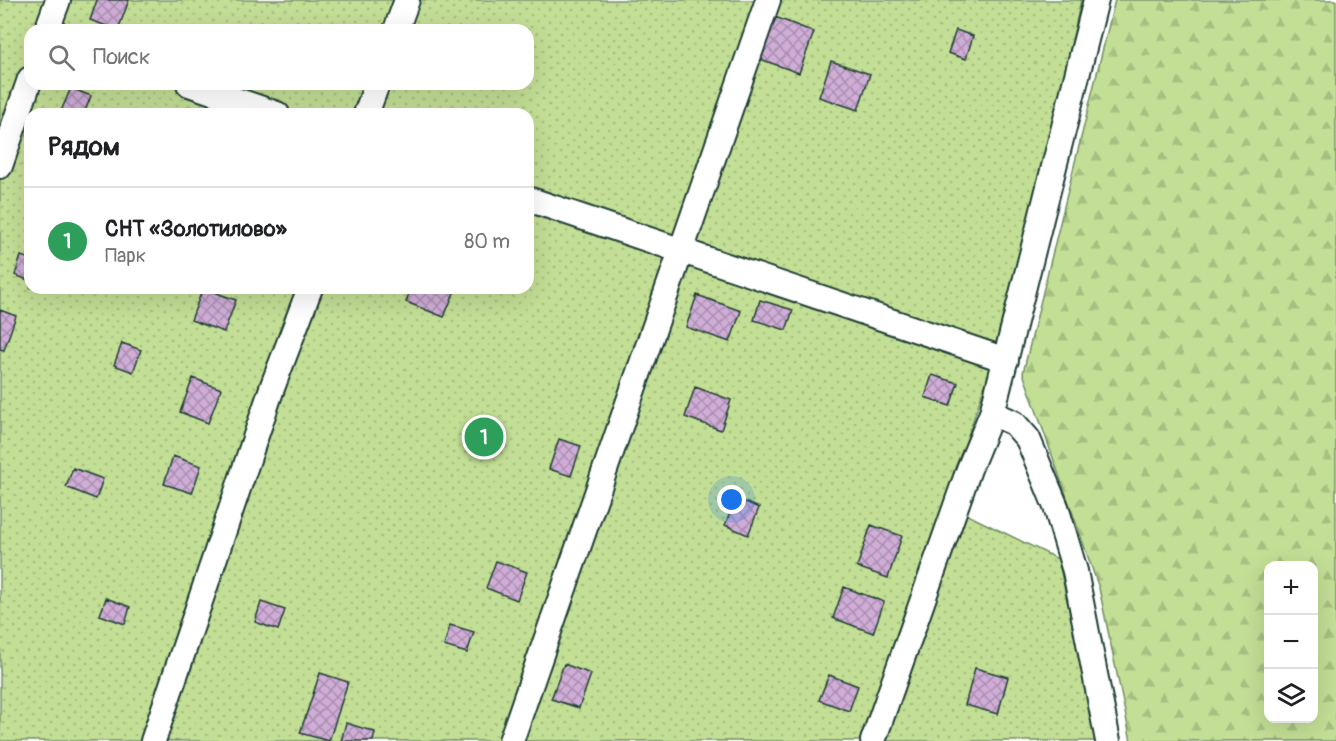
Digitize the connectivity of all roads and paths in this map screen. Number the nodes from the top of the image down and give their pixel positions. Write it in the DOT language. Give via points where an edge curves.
graph roads {
  1 [pos="58,0"];
  2 [pos="407,0"];
  3 [pos="768,0"];
  4 [pos="1096,0"];
  5 [pos="49,24"];
  6 [pos="398,24"];
  7 [pos="26,90"];
  8 [pos="207,90"];
  9 [pos="375,90"];
  10 [pos="259,108"];
  11 [pos="368,108"];
  12 [pos="0,166"];
  13 [pos="534,201"];
  14 [pos="681,250"];
  15 [pos="308,294"];
  16 [pos="1006,360"];
  17 [pos="992,413"];
  18 [pos="153,741"];
  19 [pos="511,741"];
  20 [pos="873,741"];
  21 [pos="1108,741"];
  1 -- 5 [label="lane"];
  2 -- 6 [label="lane"];
  3 -- 14 [label="lane"];
  4 -- 16 [label="lane"];
  7 -- 12 [label="lane"];
  8 -- 10 [label="lane"];
  9 -- 11 [label="lane"];
  13 -- 14 [label="lane"];
  14 -- 16 [label="lane"];
  14 -- 19 [label="lane"];
  15 -- 18 [label="lane"];
  16 -- 17 [label="lane"];
  17 -- 20 [label="lane"];
  17 -- 21 [label="lane" via="1014,423 1028,439 1056,507 1075,571"];
}
